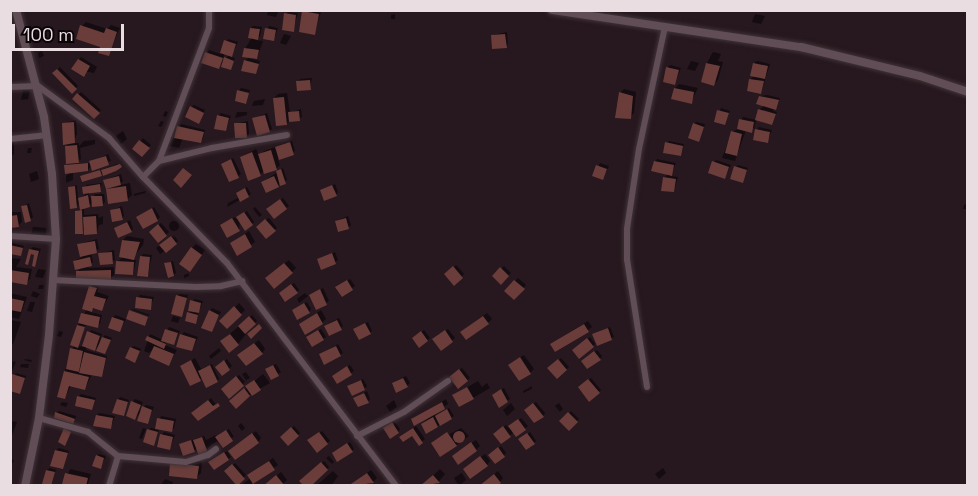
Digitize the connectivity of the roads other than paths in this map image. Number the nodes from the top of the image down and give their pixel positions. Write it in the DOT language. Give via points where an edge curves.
graph roads {
  1 [pos="16,10"];
  2 [pos="209,10"];
  3 [pos="552,10"];
  4 [pos="616,15"];
  5 [pos="665,27"];
  6 [pos="38,86"];
  7 [pos="10,87"];
  8 [pos="968,92"];
  9 [pos="46,135"];
  10 [pos="287,135"];
  11 [pos="10,139"];
  12 [pos="159,161"];
  13 [pos="143,177"];
  14 [pos="10,236"];
  15 [pos="56,239"];
  16 [pos="53,280"];
  17 [pos="242,281"];
  18 [pos="448,381"];
  19 [pos="647,387"];
  20 [pos="39,418"];
  21 [pos="357,436"];
  22 [pos="216,449"];
  23 [pos="118,456"];
  24 [pos="25,486"];
  25 [pos="109,486"];
  26 [pos="396,486"];
  1 -- 6 [label="main road"];
  2 -- 12 [label="street" via="209,28"];
  3 -- 4 [label="main road"];
  4 -- 5 [label="main road"];
  5 -- 8 [label="main road" via="836,54"];
  5 -- 19 [label="street" via="627,229 627,260"];
  6 -- 7 [label="street"];
  6 -- 9 [label="main road"];
  6 -- 13 [label="street" via="109,138"];
  9 -- 11 [label="street"];
  9 -- 15 [label="main road"];
  10 -- 12 [label="street"];
  12 -- 13 [label="street"];
  13 -- 17 [label="street"];
  14 -- 15 [label="street"];
  15 -- 16 [label="main road"];
  16 -- 17 [label="street" via="196,287"];
  16 -- 20 [label="main road"];
  17 -- 21 [label="street"];
  18 -- 21 [label="street" via="404,412"];
  20 -- 23 [label="street" via="88,432"];
  20 -- 24 [label="main road"];
  21 -- 26 [label="street"];
  22 -- 23 [label="street" via="186,462"];
  23 -- 25 [label="street"];
}
